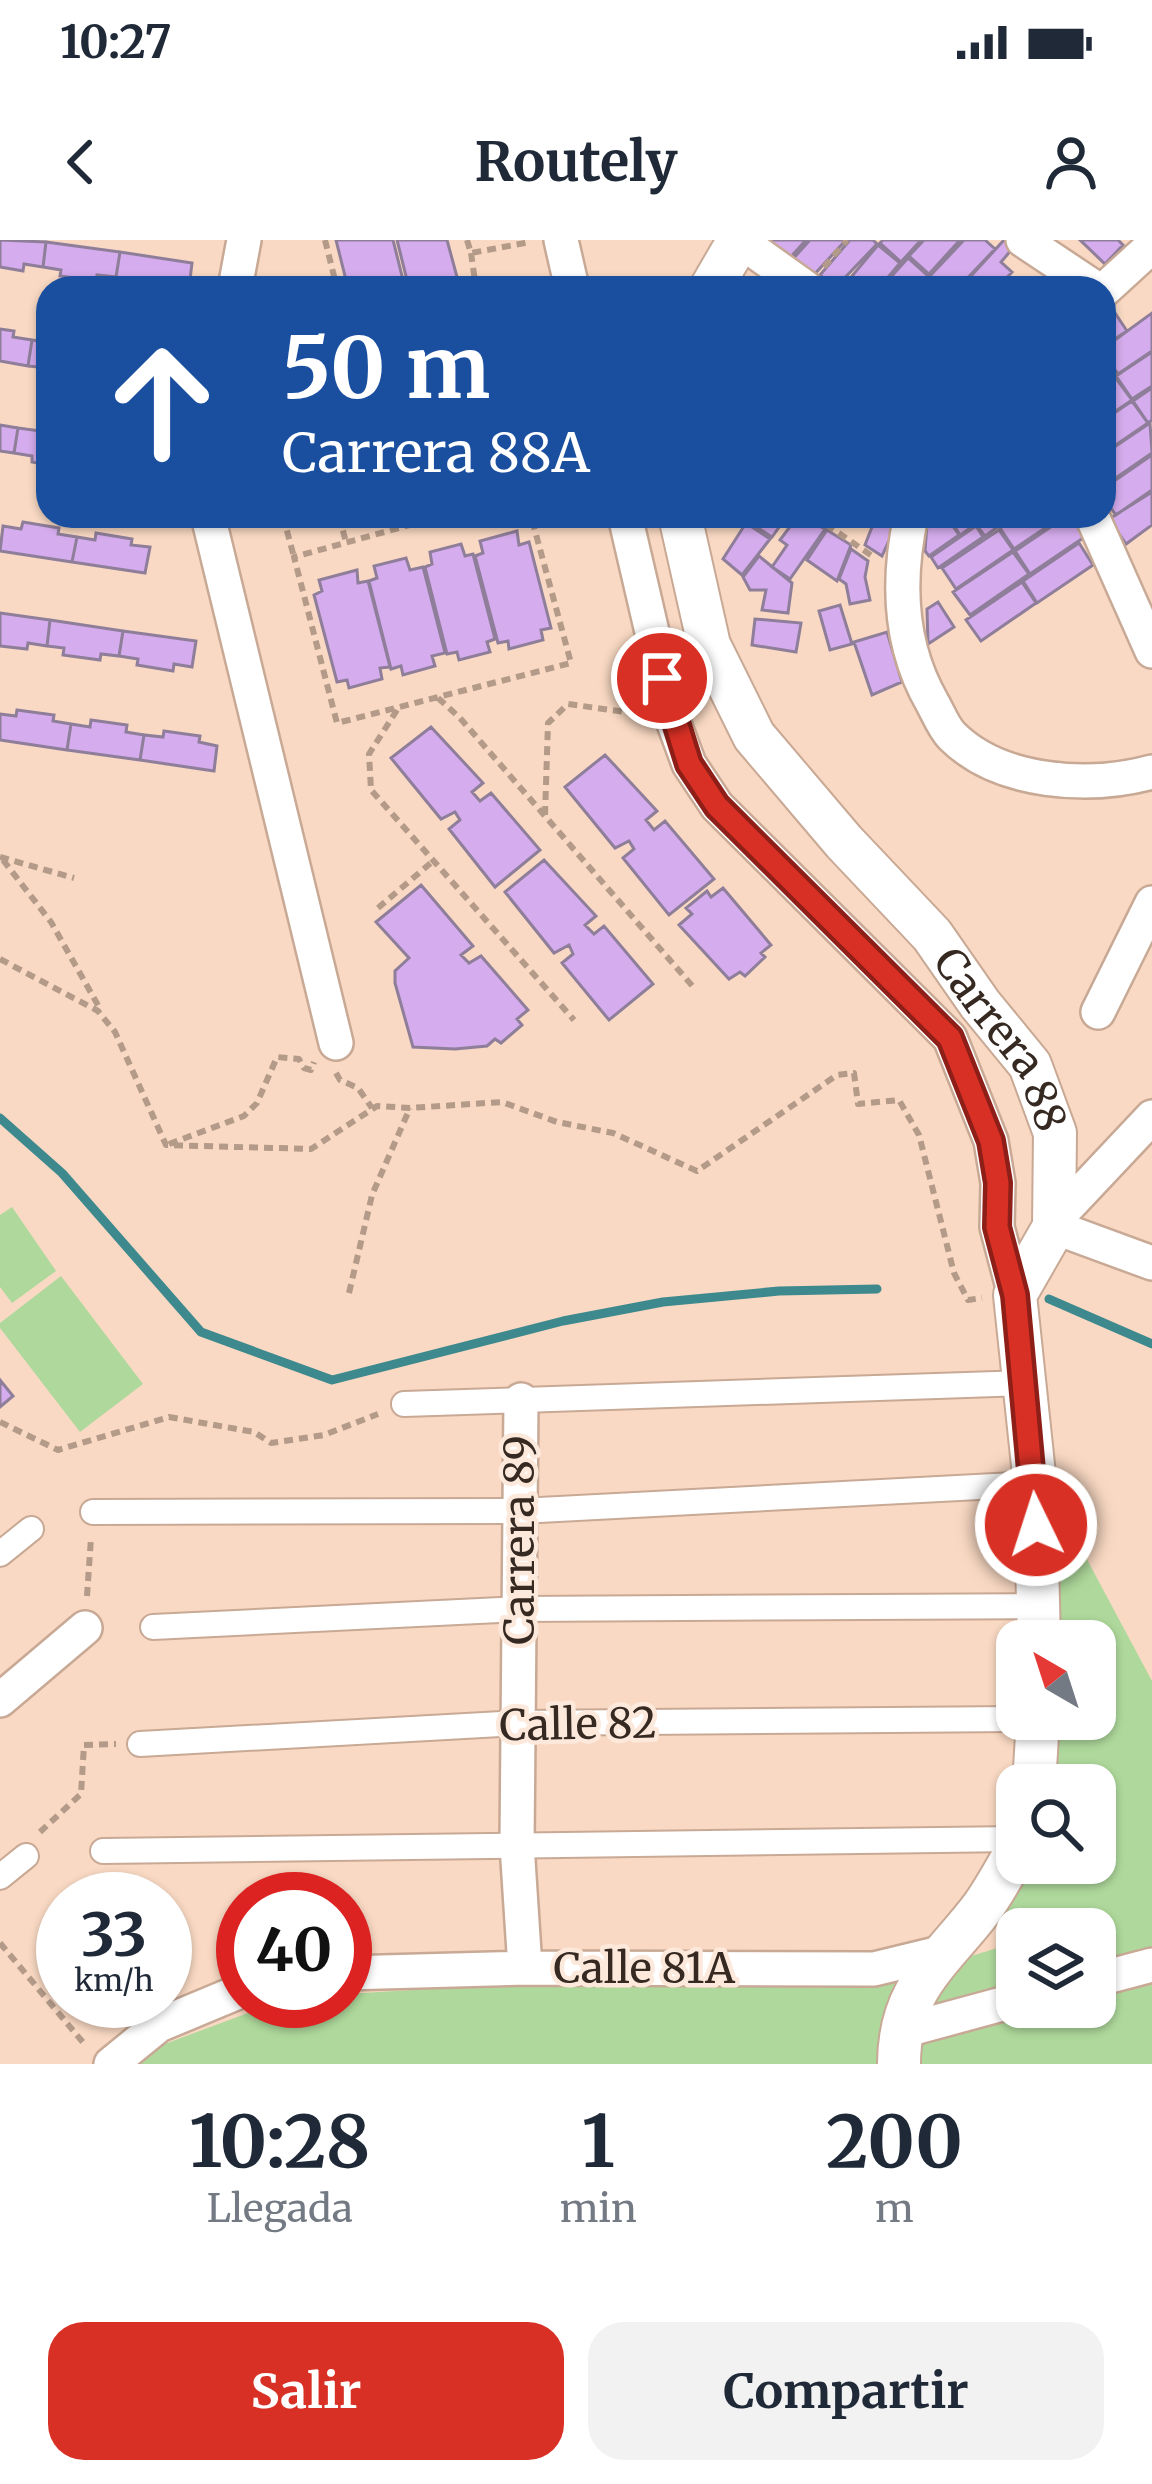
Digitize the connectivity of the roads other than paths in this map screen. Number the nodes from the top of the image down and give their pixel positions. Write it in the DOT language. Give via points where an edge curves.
graph roads {
  1 [pos="244,240"];
  2 [pos="561,240"];
  3 [pos="739,240"];
  4 [pos="1023,240"];
  5 [pos="1152,246"];
  6 [pos="238,276"];
  7 [pos="569,276"];
  8 [pos="718,276"];
  9 [pos="789,276"];
  10 [pos="1077,276"];
  11 [pos="1116,279"];
  12 [pos="211,528"];
  13 [pos="628,528"];
  14 [pos="683,528"];
  15 [pos="909,528"];
  16 [pos="1097,528"];
  17 [pos="1152,651"];
  18 [pos="1152,772"];
  19 [pos="1152,902"];
  20 [pos="1098,1012"];
  21 [pos="328,1054"];
  22 [pos="1152,1117"];
  23 [pos="1055,1224"];
  24 [pos="1152,1263"];
  25 [pos="1015,1295"];
  26 [pos="1024,1383"];
  27 [pos="521,1400"];
  28 [pos="404,1404"];
  29 [pos="1035,1484"];
  30 [pos="520,1511"];
  31 [pos="93,1512"];
  32 [pos="31,1529"];
  33 [pos="0,1554"];
  34 [pos="519,1609"];
  35 [pos="1040,1620"];
  36 [pos="996,1622"];
  37 [pos="153,1627"];
  38 [pos="85,1628"];
  39 [pos="0,1700"];
  40 [pos="996,1719"];
  41 [pos="518,1724"];
  42 [pos="140,1744"];
  43 [pos="996,1839"];
  44 [pos="518,1845"];
  45 [pos="103,1851"];
  46 [pos="26,1856"];
  47 [pos="0,1877"];
  48 [pos="996,1884"];
  49 [pos="940,1953"];
  50 [pos="1152,1965"];
  51 [pos="524,1968"];
  52 [pos="372,1972"];
  53 [pos="1116,1974"];
  54 [pos="216,2001"];
  55 [pos="996,2009"];
  56 [pos="899,2048"];
  57 [pos="99,2055"];
  1 -- 6 [label="street"];
  2 -- 7 [label="street"];
  3 -- 8 [label="street"];
  3 -- 9 [label="street"];
  4 -- 10 [label="street"];
  5 -- 11 [label="street"];
  12 -- 21 [label="street"];
  13 -- 25 [label="street" via="689,764 717,806 950,1038 991,1141 997,1227"];
  14 -- 23 [label="street, Carrera 88" via="709,645 754,736 932,934 1030,1065 1055,1133"];
  15 -- 18 [label="street" via="902,614 919,680 951,735 1007,771 1091,783"];
  16 -- 17 [label="street"];
  19 -- 20 [label="street"];
  22 -- 23 [label="street"];
  23 -- 24 [label="street"];
  23 -- 25 [label="street, Carrera 88"];
  25 -- 26 [label="street"];
  26 -- 27 [label="street"];
  26 -- 29 [label="street"];
  27 -- 28 [label="street"];
  27 -- 30 [label="street, Carrera 89"];
  29 -- 30 [label="street"];
  29 -- 35 [label="street"];
  30 -- 31 [label="street"];
  30 -- 34 [label="street, Carrera 89"];
  32 -- 33 [label="street"];
  34 -- 36 [label="street"];
  34 -- 37 [label="street"];
  34 -- 41 [label="street, Carrera 89"];
  38 -- 39 [label="street"];
  40 -- 41 [label="street, Calle 82"];
  41 -- 42 [label="street, Calle 82"];
  41 -- 44 [label="street, Carrera 89"];
  43 -- 44 [label="street"];
  44 -- 45 [label="street"];
  44 -- 51 [label="street, Carrera 89"];
  46 -- 47 [label="street"];
  48 -- 49 [label="street"];
  49 -- 51 [label="street, Calle 81A" via="874,1969"];
  49 -- 56 [label="street" via="917,1991"];
  50 -- 53 [label="street"];
  51 -- 52 [label="street, Calle 81A"];
  54 -- 57 [label="street"];
  55 -- 56 [label="street"];
}
